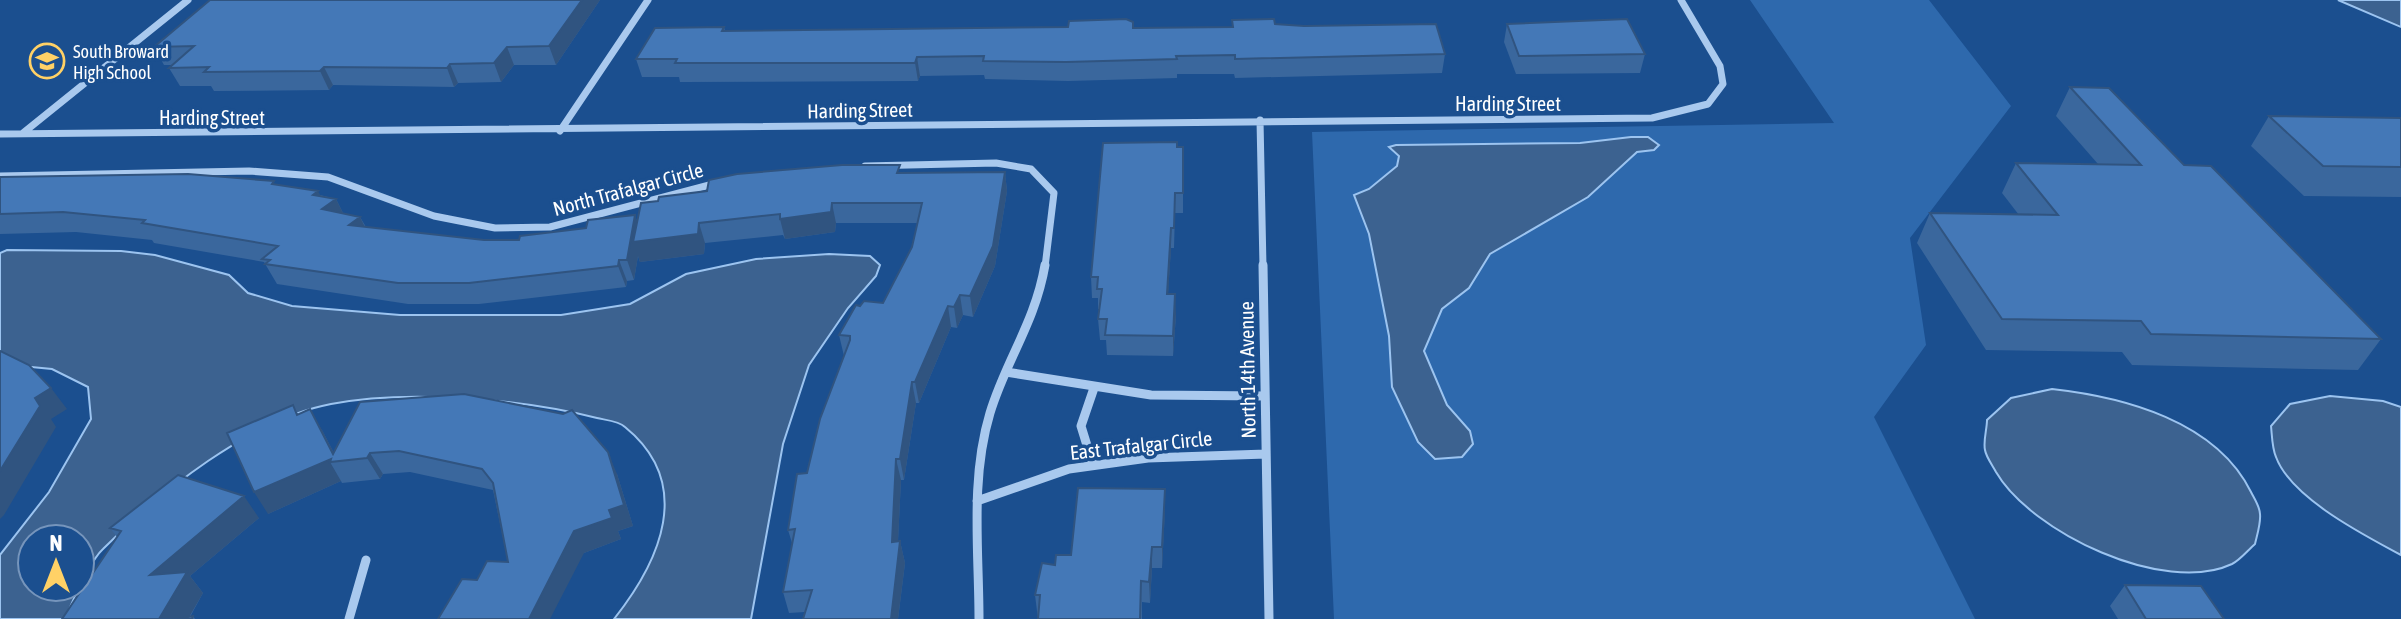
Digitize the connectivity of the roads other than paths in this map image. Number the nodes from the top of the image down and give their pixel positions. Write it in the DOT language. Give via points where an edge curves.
graph roads {
  1 [pos="188,0"];
  2 [pos="648,0"];
  3 [pos="1681,0"];
  4 [pos="1260,120"];
  5 [pos="560,131"];
  6 [pos="0,134"];
  7 [pos="23,134"];
  8 [pos="853,167"];
  9 [pos="0,176"];
  10 [pos="723,182"];
  11 [pos="1006,372"];
  12 [pos="1094,388"];
  13 [pos="1265,396"];
  14 [pos="1266,454"];
  15 [pos="1093,465"];
  16 [pos="977,501"];
  17 [pos="366,560"];
  18 [pos="349,619"];
  19 [pos="979,619"];
  20 [pos="1269,619"];
  1 -- 7 [label="street"];
  2 -- 5 [label="street"];
  3 -- 4 [label="street, Harding Street" via="1720,66 1723,84 1708,104 1687,112 1652,118"];
  4 -- 5 [label="street, Harding Street"];
  4 -- 13 [label="street, North 14th Avenue"];
  5 -- 7 [label="street, Harding Street"];
  6 -- 7 [label="street, Harding Street"];
  8 -- 11 [label="street" via="996,163 1031,169 1054,193 1034,313"];
  9 -- 10 [label="street, North Trafalgar Circle" via="249,171 328,177 434,216 495,228 550,227"];
  11 -- 12 [label="street, East Trafalgar Circle"];
  11 -- 16 [label="street" via="990,413"];
  12 -- 13 [label="street, East Trafalgar Circle" via="1199,398"];
  12 -- 15 [label="street" via="1081,414 1080,430"];
  13 -- 14 [label="street, North 14th Avenue"];
  14 -- 15 [label="street, East Trafalgar Circle"];
  14 -- 20 [label="street, North 14th Avenue"];
  15 -- 16 [label="street, East Trafalgar Circle"];
  16 -- 19 [label="street"];
  17 -- 18 [label="street"];
}
